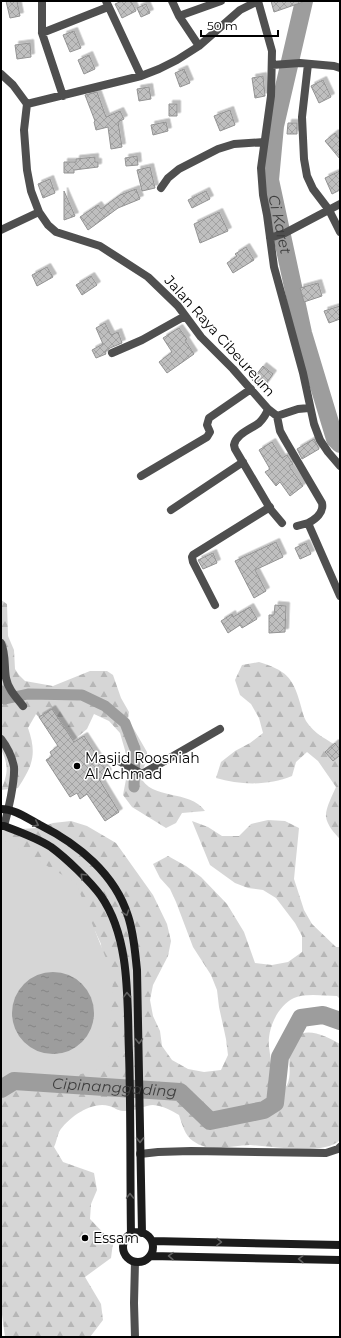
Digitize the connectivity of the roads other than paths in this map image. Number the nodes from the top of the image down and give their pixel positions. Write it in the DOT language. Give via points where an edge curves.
graph roads {
  1 [pos="172,1"];
  2 [pos="221,1"];
  3 [pos="258,1"];
  4 [pos="42,2"];
  5 [pos="107,4"];
  6 [pos="179,16"];
  7 [pos="42,33"];
  8 [pos="199,46"];
  9 [pos="304,64"];
  10 [pos="272,65"];
  11 [pos="340,68"];
  12 [pos="141,76"];
  13 [pos="2,77"];
  14 [pos="63,96"];
  15 [pos="27,104"];
  16 [pos="264,142"];
  17 [pos="161,188"];
  18 [pos="340,204"];
  19 [pos="329,210"];
  20 [pos="39,212"];
  21 [pos="1,230"];
  22 [pos="340,232"];
  23 [pos="270,238"];
  24 [pos="185,316"];
  25 [pos="112,353"];
  26 [pos="250,389"];
  27 [pos="310,408"];
  28 [pos="268,409"];
  29 [pos="277,416"];
  30 [pos="243,462"];
  31 [pos="340,466"];
  32 [pos="141,476"];
  33 [pos="270,507"];
  34 [pos="171,510"];
  35 [pos="282,523"];
  36 [pos="308,523"];
  37 [pos="297,526"];
  38 [pos="340,596"];
  39 [pos="215,605"];
  40 [pos="1,643"];
  41 [pos="23,706"];
  42 [pos="220,729"];
  43 [pos="1,739"];
  44 [pos="119,762"];
  45 [pos="5,809"];
  46 [pos="3,826"];
  47 [pos="340,1147"];
  48 [pos="140,1154"];
  49 [pos="142,1233"];
  50 [pos="131,1235"];
  51 [pos="152,1241"];
  52 [pos="339,1245"];
  53 [pos="151,1256"];
  54 [pos="338,1260"];
  55 [pos="135,1262"];
  56 [pos="135,1337"];
  1 -- 6 [label="street"];
  2 -- 6 [label="street"];
  3 -- 8 [label="street" via="240,10"];
  3 -- 10 [label="street" via="269,41"];
  4 -- 7 [label="street"];
  5 -- 7 [label="street"];
  5 -- 12 [label="street"];
  6 -- 8 [label="street"];
  7 -- 14 [label="street"];
  8 -- 12 [label="street" via="177,60"];
  9 -- 10 [label="street"];
  9 -- 11 [label="street"];
  9 -- 19 [label="street" via="304,159 310,182"];
  10 -- 16 [label="street"];
  12 -- 14 [label="street"];
  13 -- 15 [label="street"];
  14 -- 15 [label="street"];
  15 -- 20 [label="street, Jalan Raya Cibeureum" via="24,130 27,170"];
  16 -- 17 [label="street" via="234,144 218,149 179,169"];
  16 -- 23 [label="street" via="261,168"];
  18 -- 19 [label="street"];
  19 -- 22 [label="street"];
  19 -- 23 [label="street"];
  20 -- 21 [label="street"];
  20 -- 24 [label="street, Jalan Raya Cibeureum" via="56,232 100,246 148,277"];
  23 -- 27 [label="street" via="274,267"];
  24 -- 25 [label="street"];
  24 -- 26 [label="street, Jalan Raya Cibeureum" via="201,337"];
  26 -- 28 [label="street, Jalan Raya Cibeureum"];
  26 -- 32 [label="street" via="209,418 207,425 210,432 207,437"];
  27 -- 29 [label="street, Jalan Raya Cibeureum"];
  27 -- 31 [label="street" via="320,440"];
  28 -- 29 [label="street, Jalan Raya Cibeureum"];
  28 -- 30 [label="street" via="260,422 235,441 235,449"];
  29 -- 36 [label="street" via="284,440 322,503 322,510"];
  30 -- 33 [label="street"];
  30 -- 34 [label="street"];
  33 -- 35 [label="street"];
  33 -- 39 [label="street" via="196,552 192,557"];
  36 -- 37 [label="street"];
  36 -- 38 [label="street"];
  40 -- 41 [label="street" via="9,688"];
  42 -- 44 [label="street" via="142,774"];
  43 -- 45 [label="street" via="10,754 14,770"];
  45 -- 46 [label="street"];
  45 -- 48 [label="street, one-way" via="46,828 90,858 116,889 128,917 137,970"];
  50 -- 46 [label="street, one-way" via="126,987 120,944 112,916 96,891 52,848"];
  47 -- 48 [label="street" via="326,1152 191,1150"];
  48 -- 49 [label="street"];
  49 -- 50 [label="street"];
  49 -- 51 [label="street"];
  50 -- 55 [label="street" via="123,1247 126,1257"];
  51 -- 52 [label="street, one-way"];
  51 -- 53 [label="street"];
  52 -- 54 [label="street"];
  54 -- 53 [label="street, one-way"];
  53 -- 55 [label="street" via="144,1261"];
  55 -- 56 [label="street"];
}
